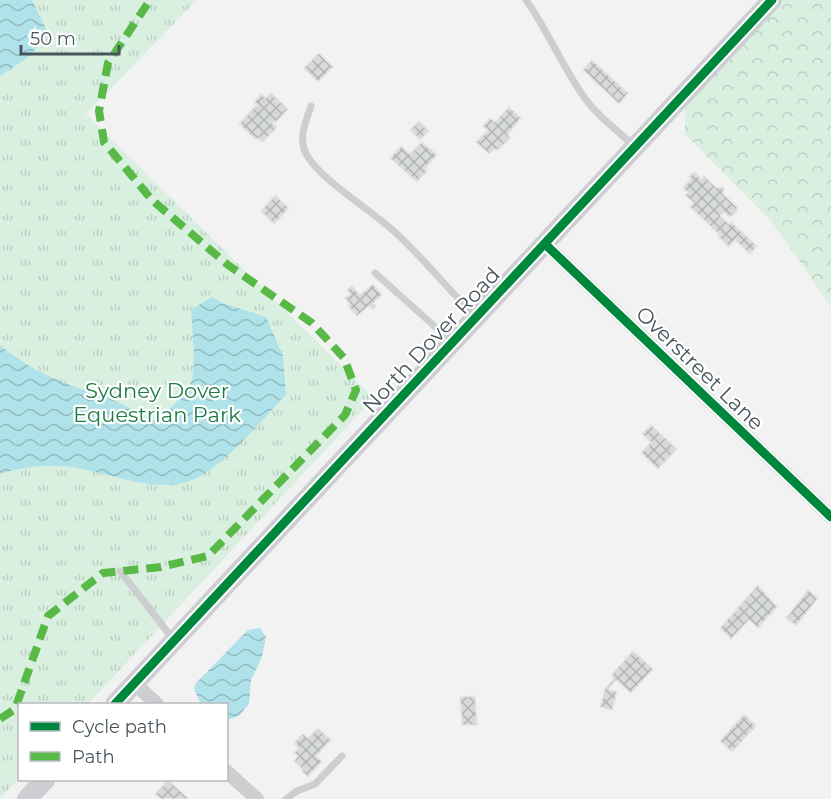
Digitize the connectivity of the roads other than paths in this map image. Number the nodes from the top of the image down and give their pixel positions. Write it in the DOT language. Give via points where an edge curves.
graph roads {
  1 [pos="526,0"];
  2 [pos="772,0"];
  3 [pos="311,106"];
  4 [pos="636,147"];
  5 [pos="545,244"];
  6 [pos="375,273"];
  7 [pos="477,317"];
  8 [pos="453,343"];
  9 [pos="831,517"];
  10 [pos="120,571"];
  11 [pos="175,641"];
  12 [pos="135,684"];
  13 [pos="117,703"];
  14 [pos="154,703"];
  15 [pos="342,756"];
  16 [pos="228,773"];
  17 [pos="44,781"];
  18 [pos="27,799"];
  19 [pos="257,799"];
  20 [pos="286,799"];
  1 -- 4 [label="lane" via="583,96"];
  2 -- 4 [label="street, North Dover Road"];
  3 -- 7 [label="lane" via="303,130 306,154 320,171 398,235"];
  4 -- 5 [label="street, North Dover Road"];
  5 -- 7 [label="street, North Dover Road"];
  5 -- 9 [label="street, Overstreet Lane"];
  6 -- 8 [label="lane"];
  7 -- 8 [label="street, North Dover Road"];
  8 -- 11 [label="street, North Dover Road"];
  10 -- 11 [label="lane"];
  11 -- 12 [label="street, North Dover Road"];
  12 -- 13 [label="street, North Dover Road"];
  12 -- 14 [label="street"];
  15 -- 20 [label="lane" via="315,784"];
  16 -- 19 [label="street"];
  17 -- 18 [label="street"];
}
